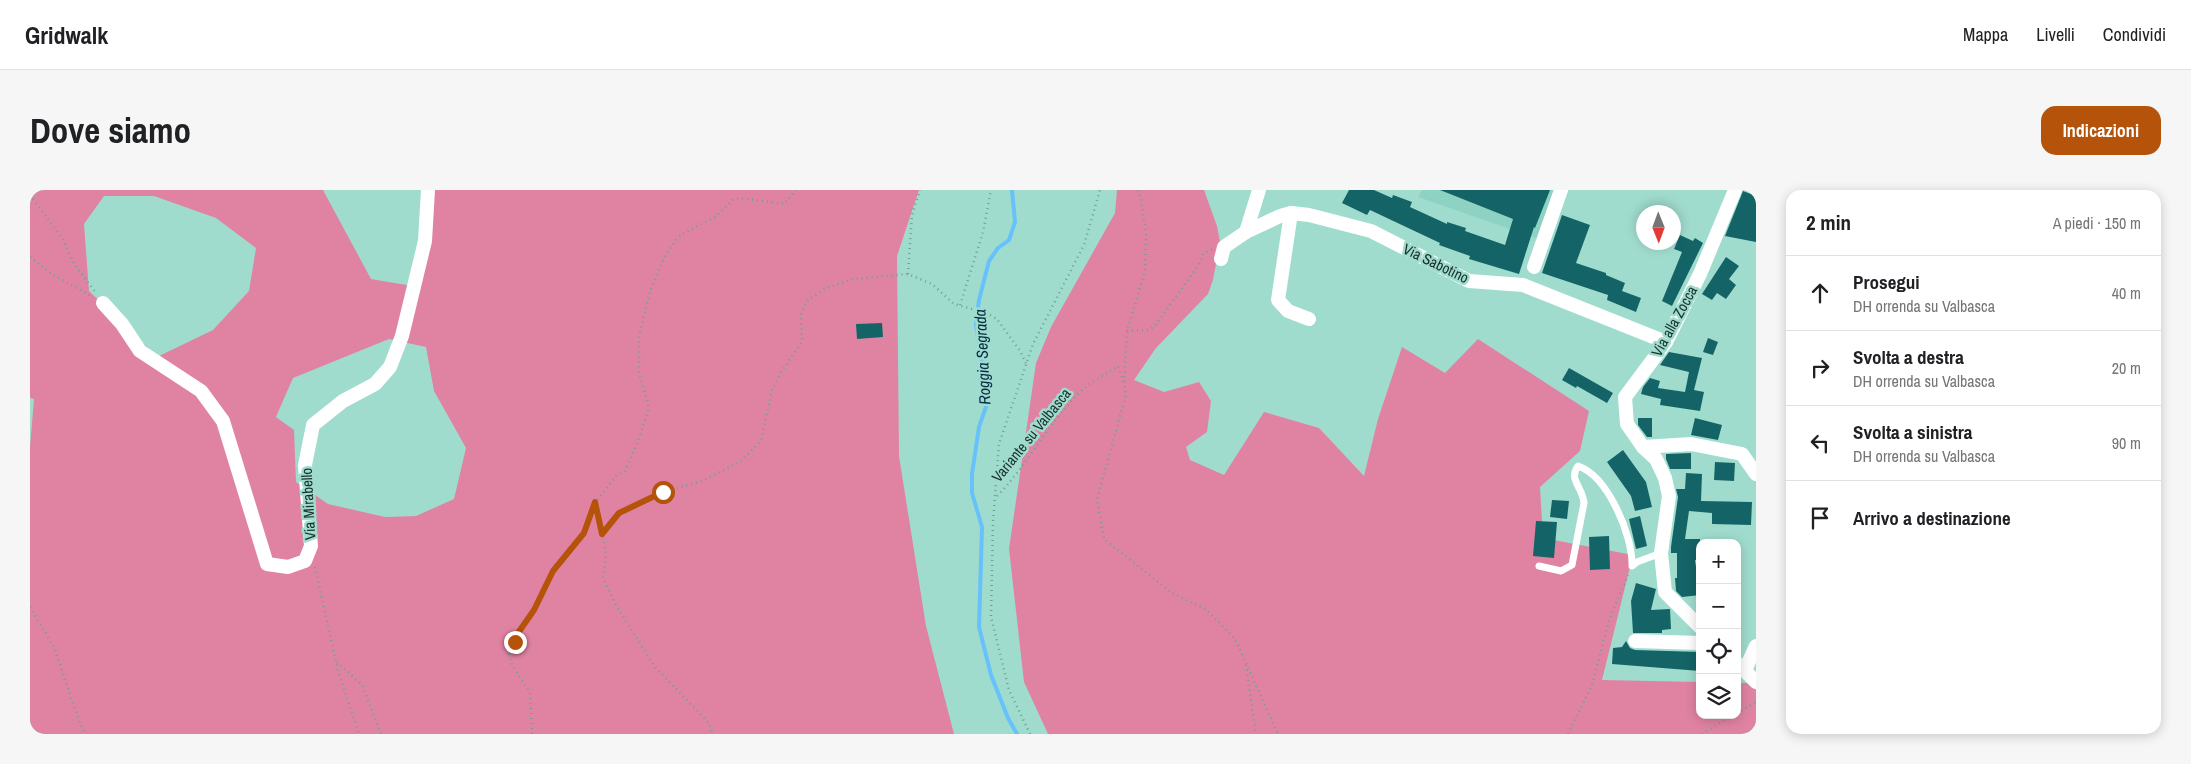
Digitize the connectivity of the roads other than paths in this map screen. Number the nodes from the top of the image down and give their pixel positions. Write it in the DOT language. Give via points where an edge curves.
graph roads {
  1 [pos="428,190"];
  2 [pos="1259,190"];
  3 [pos="1561,190"];
  4 [pos="1735,190"];
  5 [pos="1291,213"];
  6 [pos="1246,232"];
  7 [pos="1223,253"];
  8 [pos="1534,267"];
  9 [pos="103,302"];
  10 [pos="1309,319"];
  11 [pos="1666,342"];
  12 [pos="1643,447"];
  13 [pos="1756,474"];
  14 [pos="1660,553"];
  15 [pos="1539,566"];
  16 [pos="1696,623"];
  17 [pos="1635,641"];
  18 [pos="1696,643"];
  19 [pos="1756,646"];
  20 [pos="1741,667"];
  21 [pos="1756,682"];
  1 -- 9 [label="street, Via Mirabello" via="425,241 402,336 390,367 375,384 343,401 313,425 305,465 311,546 305,560 288,567 266,564 223,421 201,391 140,351"];
  2 -- 6 [label="street"];
  3 -- 8 [label="street"];
  4 -- 11 [label="street, Via alla Zocca" via="1700,274"];
  5 -- 6 [label="street, Via Sabotino"];
  5 -- 10 [label="street" via="1278,300 1288,311"];
  5 -- 11 [label="street, Via Sabotino" via="1371,231 1469,281 1523,285"];
  6 -- 7 [label="street, Via Sabotino"];
  11 -- 12 [label="street, Via alla Zocca" via="1626,397 1627,424"];
  12 -- 13 [label="street" via="1691,444 1742,454"];
  12 -- 14 [label="street, Via alla Zocca" via="1656,458 1669,496"];
  14 -- 15 [label="lane" via="1632,566 1626,527 1619,513 1596,479 1578,466 1574,479 1583,493 1584,503 1572,565 1561,571"];
  14 -- 16 [label="street, Via alla Zocca" via="1665,592"];
  17 -- 18 [label="street"];
  19 -- 20 [label="street"];
  20 -- 21 [label="street"];
}
